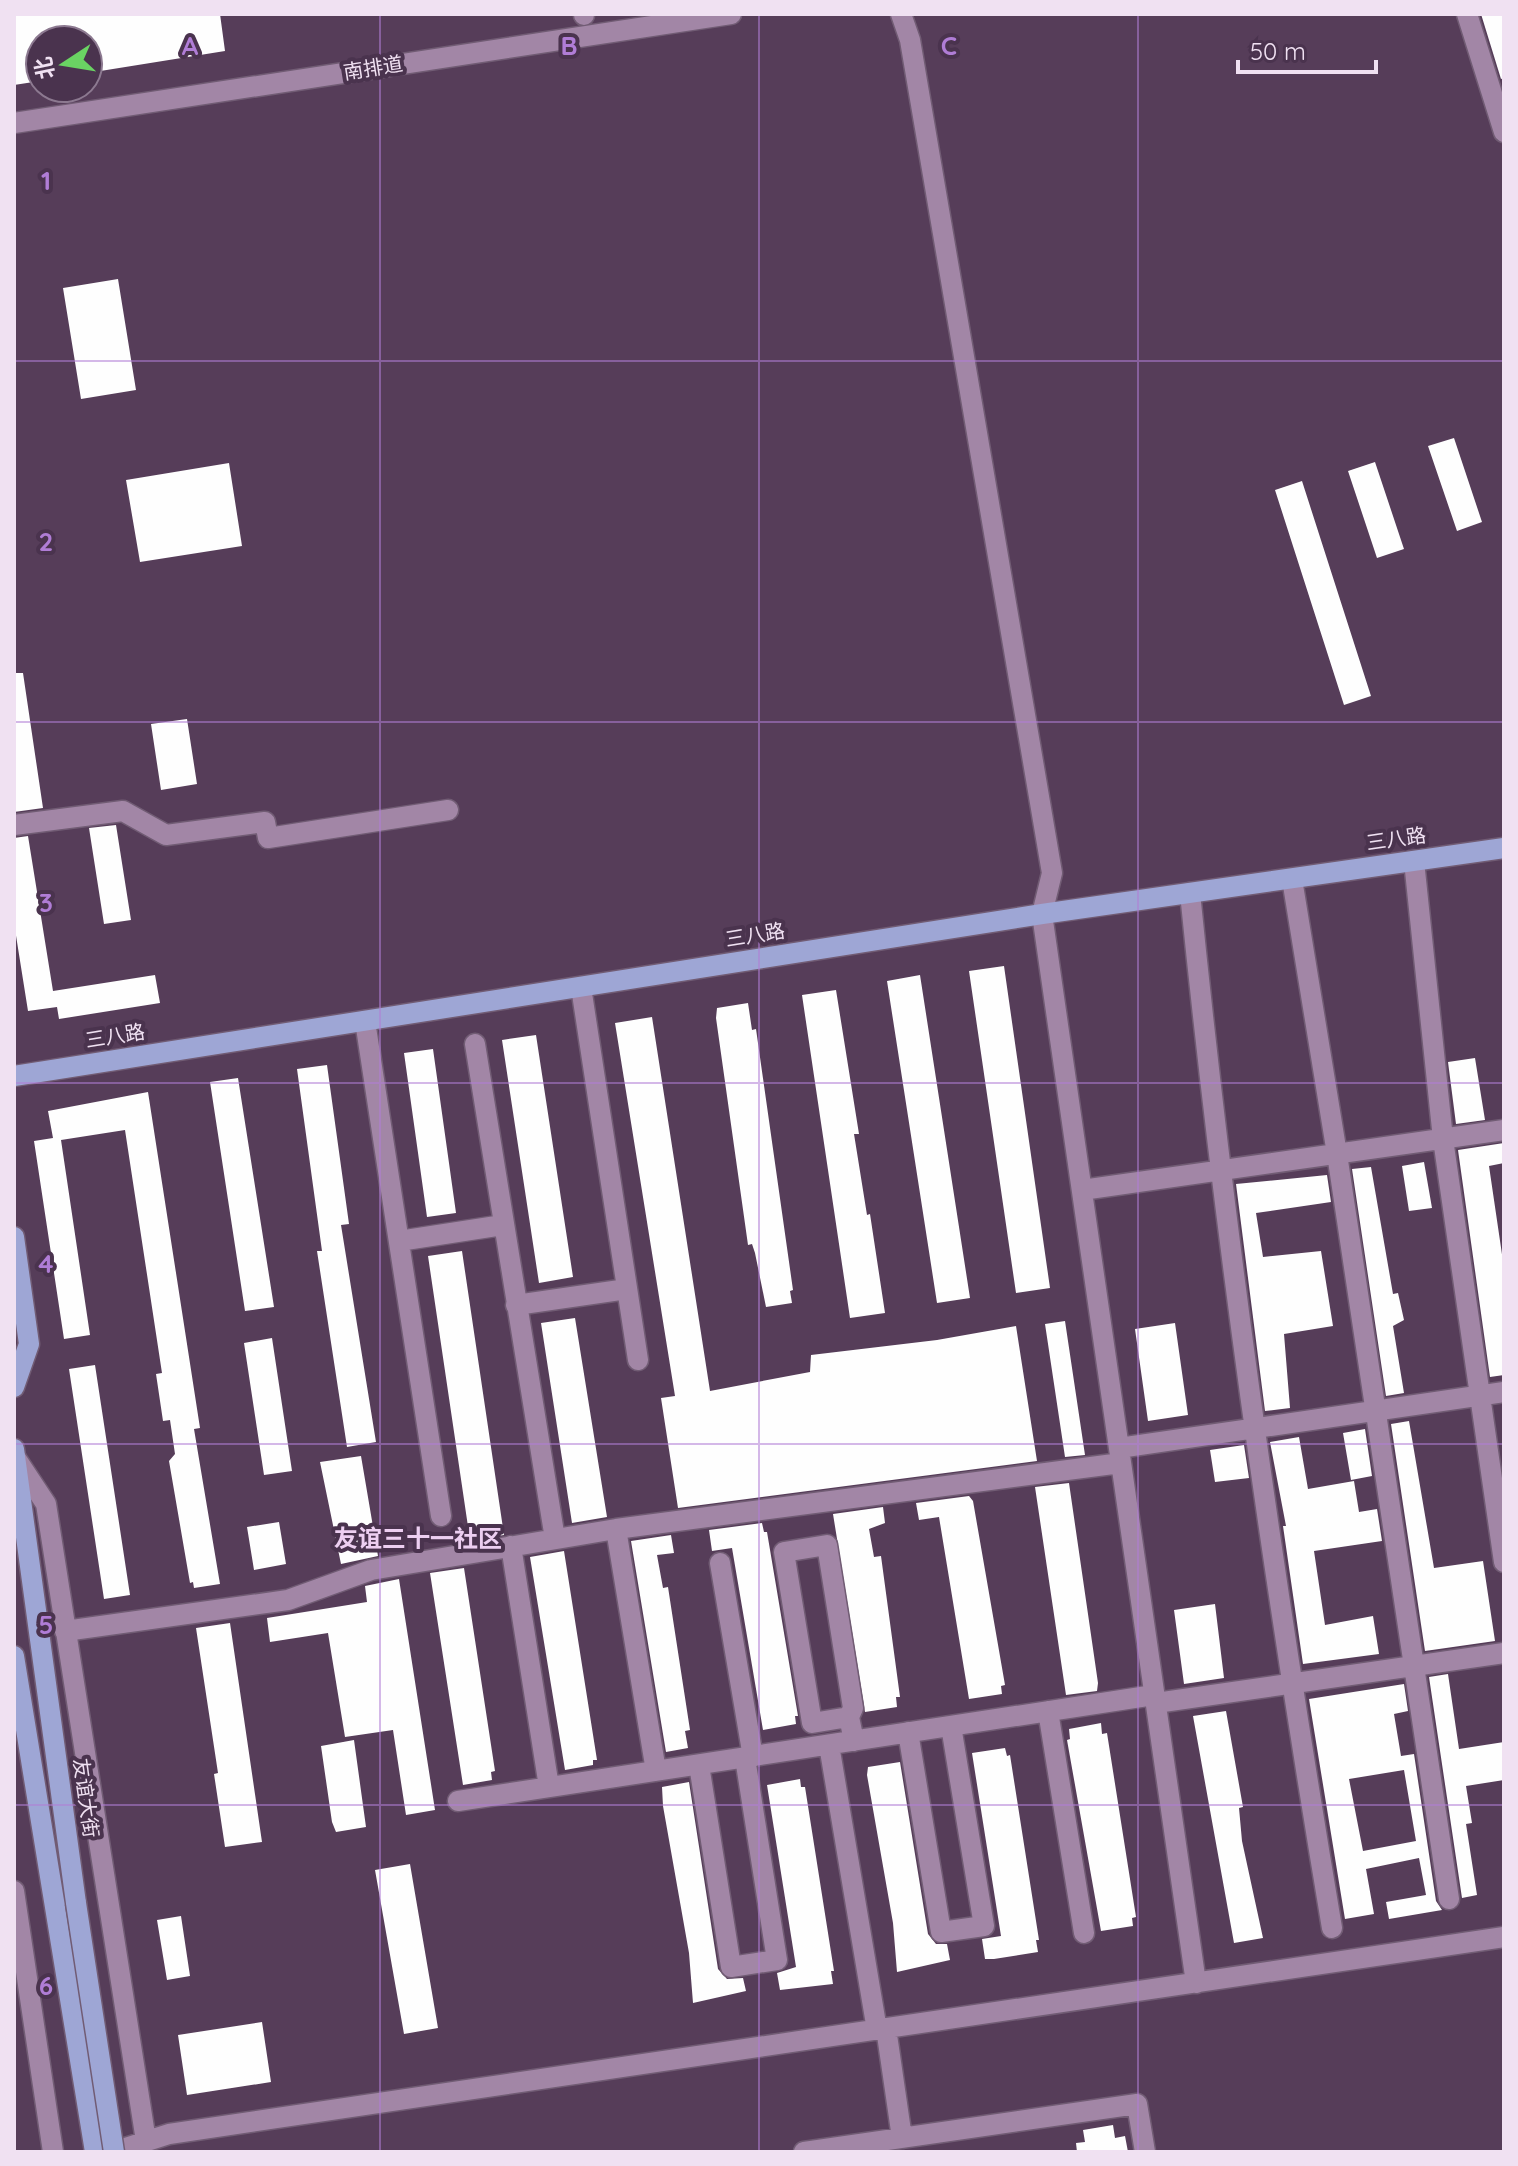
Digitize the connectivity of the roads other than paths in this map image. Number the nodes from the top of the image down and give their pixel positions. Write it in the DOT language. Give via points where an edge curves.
graph roads {
  1 [pos="731,14"];
  2 [pos="901,14"];
  3 [pos="1467,14"];
  4 [pos="14,123"];
  5 [pos="1504,132"];
  6 [pos="448,810"];
  7 [pos="14,825"];
  8 [pos="1504,848"];
  9 [pos="1414,861"];
  10 [pos="1292,879"];
  11 [pos="1190,893"];
  12 [pos="1042,914"];
  13 [pos="581,987"];
  14 [pos="365,1021"];
  15 [pos="475,1044"];
  16 [pos="14,1076"];
  17 [pos="1504,1130"];
  18 [pos="1443,1139"];
  19 [pos="1337,1154"];
  20 [pos="1218,1171"];
  21 [pos="1082,1190"];
  22 [pos="503,1225"];
  23 [pos="14,1237"];
  24 [pos="399,1241"];
  25 [pos="627,1289"];
  26 [pos="516,1305"];
  27 [pos="638,1360"];
  28 [pos="14,1387"];
  29 [pos="1504,1392"];
  30 [pos="1480,1395"];
  31 [pos="1375,1411"];
  32 [pos="1255,1428"];
  33 [pos="15,1453"];
  34 [pos="1120,1455"];
  35 [pos="441,1516"];
  36 [pos="616,1529"];
  37 [pos="555,1539"];
  38 [pos="511,1546"];
  39 [pos="1504,1562"];
  40 [pos="720,1563"];
  41 [pos="65,1631"];
  42 [pos="1504,1653"];
  43 [pos="14,1656"];
  44 [pos="1413,1666"];
  45 [pos="1291,1683"];
  46 [pos="1155,1699"];
  47 [pos="1048,1711"];
  48 [pos="849,1717"];
  49 [pos="951,1726"];
  50 [pos="908,1732"];
  51 [pos="854,1741"];
  52 [pos="829,1745"];
  53 [pos="749,1757"];
  54 [pos="699,1765"];
  55 [pos="656,1771"];
  56 [pos="549,1787"];
  57 [pos="458,1801"];
  58 [pos="14,1891"];
  59 [pos="1449,1899"];
  60 [pos="65,1904"];
  61 [pos="1332,1928"];
  62 [pos="1084,1933"];
  63 [pos="1504,1937"];
  64 [pos="1196,1983"];
  65 [pos="882,2029"];
  66 [pos="902,2138"];
  67 [pos="146,2141"];
  68 [pos="871,2147"];
  69 [pos="53,2152"];
  70 [pos="95,2152"];
  71 [pos="113,2152"];
  72 [pos="804,2152"];
  73 [pos="1145,2152"];
  1 -- 4 [label="street, 南排道"];
  2 -- 12 [label="street" via="913,56 1052,873"];
  3 -- 5 [label="street"];
  6 -- 7 [label="street" via="268,838 265,822 166,835 123,811"];
  8 -- 9 [label="main road, 三八路"];
  9 -- 10 [label="main road, 三八路"];
  9 -- 18 [label="street"];
  10 -- 11 [label="main road, 三八路"];
  10 -- 19 [label="street"];
  11 -- 12 [label="main road, 三八路"];
  11 -- 20 [label="street"];
  12 -- 13 [label="main road, 三八路"];
  12 -- 21 [label="street"];
  13 -- 14 [label="main road, 三八路"];
  13 -- 25 [label="street"];
  14 -- 16 [label="main road, 三八路"];
  14 -- 24 [label="street"];
  15 -- 22 [label="street"];
  17 -- 18 [label="street"];
  18 -- 19 [label="street"];
  18 -- 30 [label="street"];
  19 -- 20 [label="street"];
  19 -- 31 [label="street"];
  20 -- 21 [label="street"];
  20 -- 32 [label="street"];
  21 -- 34 [label="street"];
  22 -- 24 [label="street"];
  22 -- 26 [label="street"];
  23 -- 28 [label="main road" via="29,1344"];
  24 -- 35 [label="street"];
  25 -- 26 [label="street"];
  25 -- 27 [label="street"];
  26 -- 37 [label="street"];
  29 -- 30 [label="street"];
  30 -- 31 [label="street"];
  30 -- 39 [label="street"];
  31 -- 32 [label="street"];
  31 -- 44 [label="street"];
  32 -- 34 [label="street"];
  32 -- 45 [label="street"];
  33 -- 41 [label="street" via="46,1504"];
  33 -- 60 [label="main road, 友谊大街"];
  34 -- 36 [label="street"];
  34 -- 46 [label="street"];
  36 -- 37 [label="street"];
  36 -- 55 [label="street"];
  37 -- 38 [label="street"];
  38 -- 41 [label="street" via="371,1570 288,1600"];
  38 -- 56 [label="street"];
  40 -- 53 [label="street"];
  41 -- 67 [label="street"];
  42 -- 44 [label="street"];
  43 -- 60 [label="main road, 友谊大街"];
  44 -- 45 [label="street"];
  44 -- 59 [label="street"];
  45 -- 46 [label="street"];
  45 -- 61 [label="street"];
  46 -- 47 [label="street"];
  46 -- 64 [label="street"];
  47 -- 49 [label="street"];
  47 -- 62 [label="street"];
  48 -- 48 [label="street" via="853,1708 827,1545 784,1552 812,1723"];
  48 -- 51 [label="street"];
  49 -- 50 [label="street"];
  49 -- 50 [label="street" via="984,1926 941,1932"];
  50 -- 51 [label="street"];
  51 -- 52 [label="street"];
  52 -- 53 [label="street"];
  52 -- 65 [label="street"];
  53 -- 54 [label="street"];
  53 -- 54 [label="street" via="777,1960 731,1967"];
  54 -- 55 [label="street"];
  55 -- 56 [label="street"];
  56 -- 57 [label="street"];
  58 -- 69 [label="street"];
  60 -- 70 [label="main road, 友谊大街"];
  60 -- 71 [label="main road, 友谊大街, bridge"];
  63 -- 64 [label="street"];
  64 -- 65 [label="street"];
  65 -- 66 [label="street"];
  65 -- 67 [label="street"];
  66 -- 68 [label="street"];
  66 -- 73 [label="street" via="1137,2104"];
  67 -- 71 [label="street"];
  68 -- 72 [label="street"];
}
